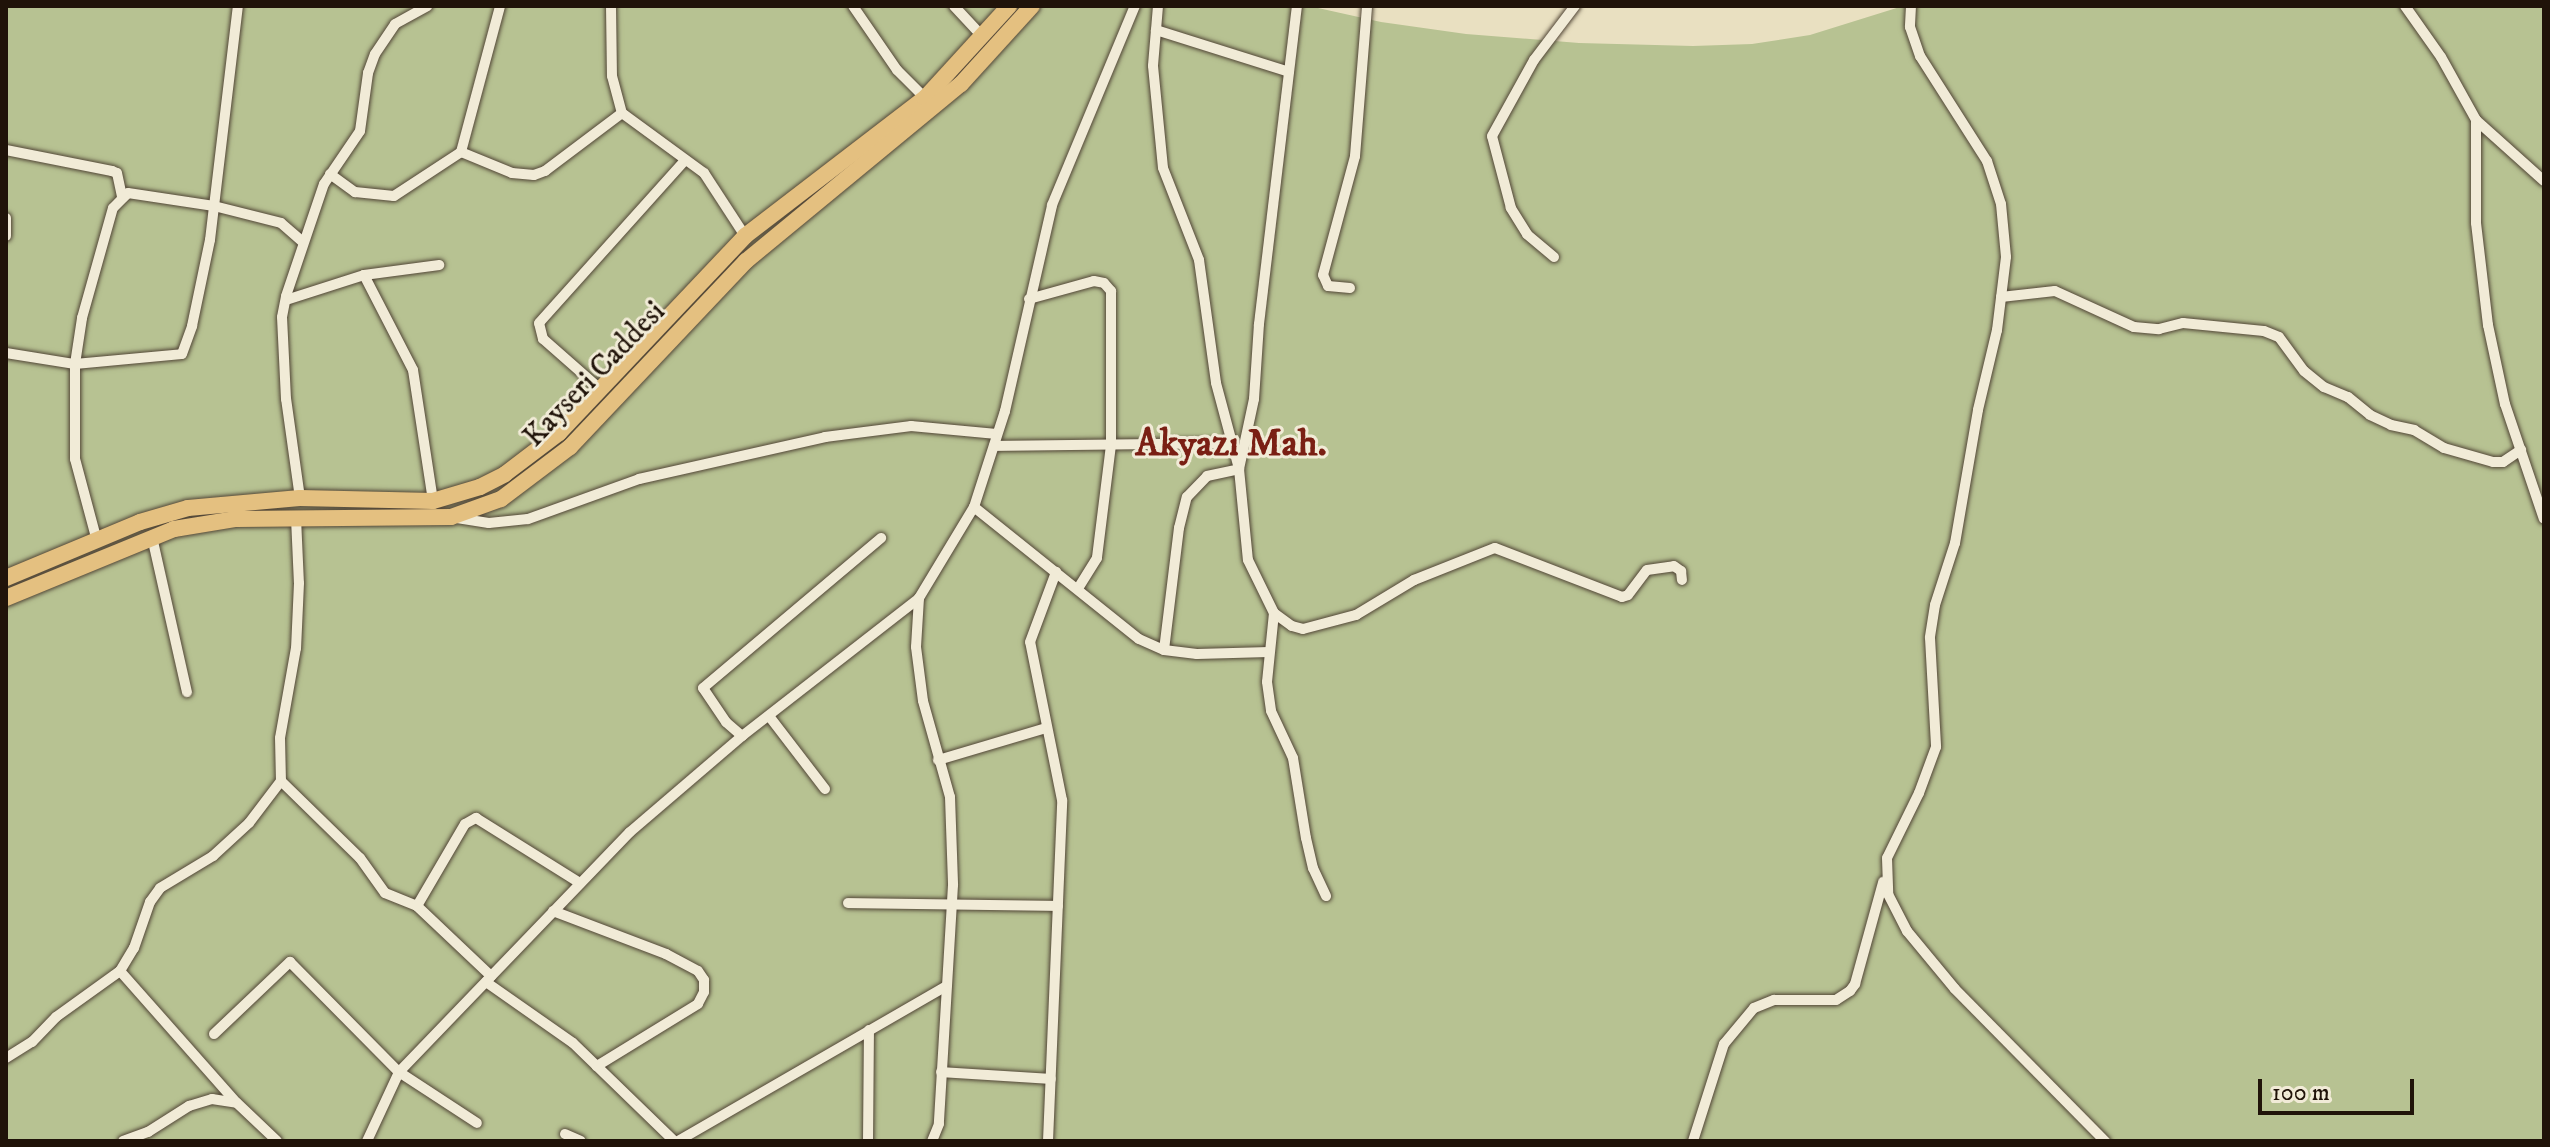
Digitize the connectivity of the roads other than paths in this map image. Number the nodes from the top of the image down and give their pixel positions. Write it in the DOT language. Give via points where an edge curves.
graph roads {
  1 [pos="238,6"];
  2 [pos="427,6"];
  3 [pos="500,6"];
  4 [pos="611,6"];
  5 [pos="853,6"];
  6 [pos="954,6"];
  7 [pos="1009,6"];
  8 [pos="1032,6"];
  9 [pos="1135,6"];
  10 [pos="1158,6"];
  11 [pos="1297,6"];
  12 [pos="1367,6"];
  13 [pos="1575,6"];
  14 [pos="1911,6"];
  15 [pos="2405,6"];
  16 [pos="1156,30"];
  17 [pos="982,36"];
  18 [pos="1289,72"];
  19 [pos="925,98"];
  20 [pos="622,113"];
  21 [pos="2476,120"];
  22 [pos="6,150"];
  23 [pos="461,152"];
  24 [pos="685,160"];
  25 [pos="330,174"];
  26 [pos="2544,181"];
  27 [pos="122,196"];
  28 [pos="214,206"];
  29 [pos="6,218"];
  30 [pos="6,236"];
  31 [pos="745,236"];
  32 [pos="302,241"];
  33 [pos="1554,257"];
  34 [pos="439,265"];
  35 [pos="364,275"];
  36 [pos="1350,288"];
  37 [pos="2001,297"];
  38 [pos="1029,299"];
  39 [pos="286,300"];
  40 [pos="6,353"];
  41 [pos="75,364"];
  42 [pos="600,389"];
  43 [pos="997,434"];
  44 [pos="1232,443"];
  45 [pos="1111,445"];
  46 [pos="994,446"];
  47 [pos="2521,450"];
  48 [pos="1239,469"];
  49 [pos="300,498"];
  50 [pos="433,501"];
  51 [pos="974,507"];
  52 [pos="451,517"];
  53 [pos="296,518"];
  54 [pos="2544,519"];
  55 [pos="152,537"];
  56 [pos="881,538"];
  57 [pos="97,541"];
  58 [pos="1056,572"];
  59 [pos="6,578"];
  60 [pos="1682,580"];
  61 [pos="1078,589"];
  62 [pos="6,598"];
  63 [pos="919,598"];
  64 [pos="1274,613"];
  65 [pos="1164,650"];
  66 [pos="1269,652"];
  67 [pos="187,692"];
  68 [pos="769,716"];
  69 [pos="1046,728"];
  70 [pos="742,736"];
  71 [pos="938,760"];
  72 [pos="281,781"];
  73 [pos="825,789"];
  74 [pos="1885,876"];
  75 [pos="580,883"];
  76 [pos="1326,896"];
  77 [pos="848,903"];
  78 [pos="951,905"];
  79 [pos="417,906"];
  80 [pos="1058,906"];
  81 [pos="553,911"];
  82 [pos="120,971"];
  83 [pos="488,979"];
  84 [pos="946,986"];
  85 [pos="869,1030"];
  86 [pos="214,1034"];
  87 [pos="6,1058"];
  88 [pos="597,1066"];
  89 [pos="399,1072"];
  90 [pos="941,1072"];
  91 [pos="1051,1079"];
  92 [pos="237,1103"];
  93 [pos="477,1123"];
  94 [pos="565,1134"];
  95 [pos="866,1140"];
  96 [pos="123,1141"];
  97 [pos="277,1141"];
  98 [pos="367,1141"];
  99 [pos="581,1141"];
  100 [pos="676,1141"];
  101 [pos="932,1141"];
  102 [pos="1048,1141"];
  103 [pos="1693,1141"];
  104 [pos="2105,1141"];
  1 -- 28 [label="street"];
  2 -- 25 [label="street" via="395,24 383,38 368,73 360,131"];
  3 -- 23 [label="street"];
  4 -- 20 [label="street" via="612,76"];
  5 -- 19 [label="street" via="897,70"];
  6 -- 17 [label="street"];
  7 -- 17 [label="main road, Kayseri Caddesi"];
  8 -- 52 [label="main road, Kayseri Caddesi" via="961,84 746,261 546,468 501,499"];
  9 -- 38 [label="street" via="1052,205"];
  10 -- 16 [label="street"];
  11 -- 18 [label="street"];
  12 -- 36 [label="street" via="1355,156 1323,275 1328,286"];
  13 -- 33 [label="street" via="1534,60 1492,136 1511,208 1527,234"];
  14 -- 37 [label="street" via="1910,27 1920,56 1987,161 2001,204 2006,257"];
  15 -- 21 [label="street"];
  16 -- 18 [label="street"];
  16 -- 44 [label="street" via="1153,66 1163,168 1199,260 1216,383"];
  17 -- 19 [label="main road, Kayseri Caddesi"];
  18 -- 48 [label="street" via="1254,399"];
  19 -- 31 [label="main road, Kayseri Caddesi"];
  20 -- 23 [label="street" via="534,175 512,173"];
  20 -- 24 [label="street"];
  21 -- 26 [label="street"];
  21 -- 47 [label="street" via="2476,223 2488,325"];
  22 -- 27 [label="street" via="112,171"];
  23 -- 25 [label="street" via="394,196 355,192"];
  24 -- 31 [label="street" via="704,173"];
  24 -- 42 [label="street" via="539,323 543,339"];
  25 -- 32 [label="street"];
  27 -- 28 [label="street" via="135,193"];
  27 -- 41 [label="street" via="113,208 82,318"];
  28 -- 32 [label="street" via="281,223"];
  28 -- 41 [label="street" via="182,354"];
  29 -- 30 [label="street"];
  31 -- 42 [label="main road, Kayseri Caddesi"];
  32 -- 39 [label="street"];
  34 -- 35 [label="street"];
  35 -- 39 [label="street"];
  35 -- 50 [label="street" via="413,370"];
  37 -- 47 [label="street" via="2055,291 2134,327 2159,329 2183,323 2264,331 2279,337 2304,371 2324,387 2391,425 2493,462"];
  37 -- 74 [label="street" via="1955,543 1930,638 1936,747 1893,841"];
  38 -- 43 [label="street"];
  38 -- 45 [label="street" via="1094,281 1111,291"];
  39 -- 49 [label="street" via="286,399"];
  40 -- 41 [label="street"];
  41 -- 57 [label="street" via="75,459"];
  42 -- 50 [label="main road, Kayseri Caddesi" via="550,441 505,474"];
  43 -- 46 [label="street"];
  43 -- 52 [label="street" via="911,426 825,437 639,479 528,519 489,523"];
  44 -- 45 [label="street"];
  44 -- 48 [label="street"];
  45 -- 46 [label="street"];
  45 -- 61 [label="street" via="1097,558"];
  46 -- 51 [label="street"];
  47 -- 54 [label="street"];
  48 -- 64 [label="street" via="1248,560"];
  48 -- 65 [label="street" via="1207,476 1187,497"];
  49 -- 50 [label="main road, Kayseri Caddesi"];
  49 -- 57 [label="main road, Kayseri Caddesi" via="188,508"];
  51 -- 58 [label="street"];
  51 -- 63 [label="street"];
  52 -- 53 [label="main road, Kayseri Caddesi"];
  53 -- 55 [label="main road, Kayseri Caddesi" via="236,519"];
  53 -- 72 [label="street" via="296,648 280,738"];
  55 -- 62 [label="main road, Kayseri Caddesi"];
  55 -- 67 [label="street"];
  56 -- 70 [label="street" via="703,688"];
  57 -- 59 [label="main road, Kayseri Caddesi"];
  58 -- 61 [label="street"];
  58 -- 69 [label="street" via="1030,642"];
  60 -- 64 [label="street" via="1674,566 1647,570 1622,597 1495,548 1414,580 1356,615 1303,629"];
  61 -- 65 [label="street" via="1139,639"];
  63 -- 68 [label="street"];
  63 -- 71 [label="street" via="916,647"];
  64 -- 66 [label="street"];
  65 -- 66 [label="street"];
  66 -- 76 [label="street" via="1271,711 1293,758 1313,868"];
  68 -- 70 [label="street"];
  68 -- 73 [label="street"];
  69 -- 71 [label="street"];
  69 -- 80 [label="street" via="1062,800"];
  70 -- 75 [label="street" via="630,832"];
  71 -- 78 [label="street" via="950,797"];
  72 -- 79 [label="street" via="360,858 385,893"];
  72 -- 82 [label="street" via="249,823 213,856 160,888"];
  74 -- 103 [label="street" via="1850,991 1827,1002 1774,1000 1754,1008 1724,1044"];
  74 -- 104 [label="street" via="1907,931 1945,977"];
  75 -- 79 [label="street" via="476,818 465,824"];
  75 -- 81 [label="street"];
  77 -- 78 [label="street"];
  78 -- 80 [label="street"];
  78 -- 84 [label="street"];
  79 -- 83 [label="street"];
  80 -- 91 [label="street"];
  81 -- 83 [label="street"];
  81 -- 88 [label="street" via="666,954 698,971 704,980 698,1004"];
  82 -- 87 [label="street"];
  82 -- 92 [label="street"];
  83 -- 88 [label="street"];
  83 -- 89 [label="street"];
  84 -- 85 [label="street"];
  84 -- 90 [label="street"];
  85 -- 95 [label="street"];
  85 -- 100 [label="street"];
  86 -- 89 [label="street" via="290,962"];
  88 -- 100 [label="street"];
  89 -- 93 [label="street"];
  89 -- 98 [label="street"];
  90 -- 91 [label="street"];
  90 -- 101 [label="street" via="939,1124"];
  91 -- 102 [label="street"];
  92 -- 96 [label="street" via="200,1101"];
  92 -- 97 [label="street"];
  94 -- 99 [label="street"];
}
